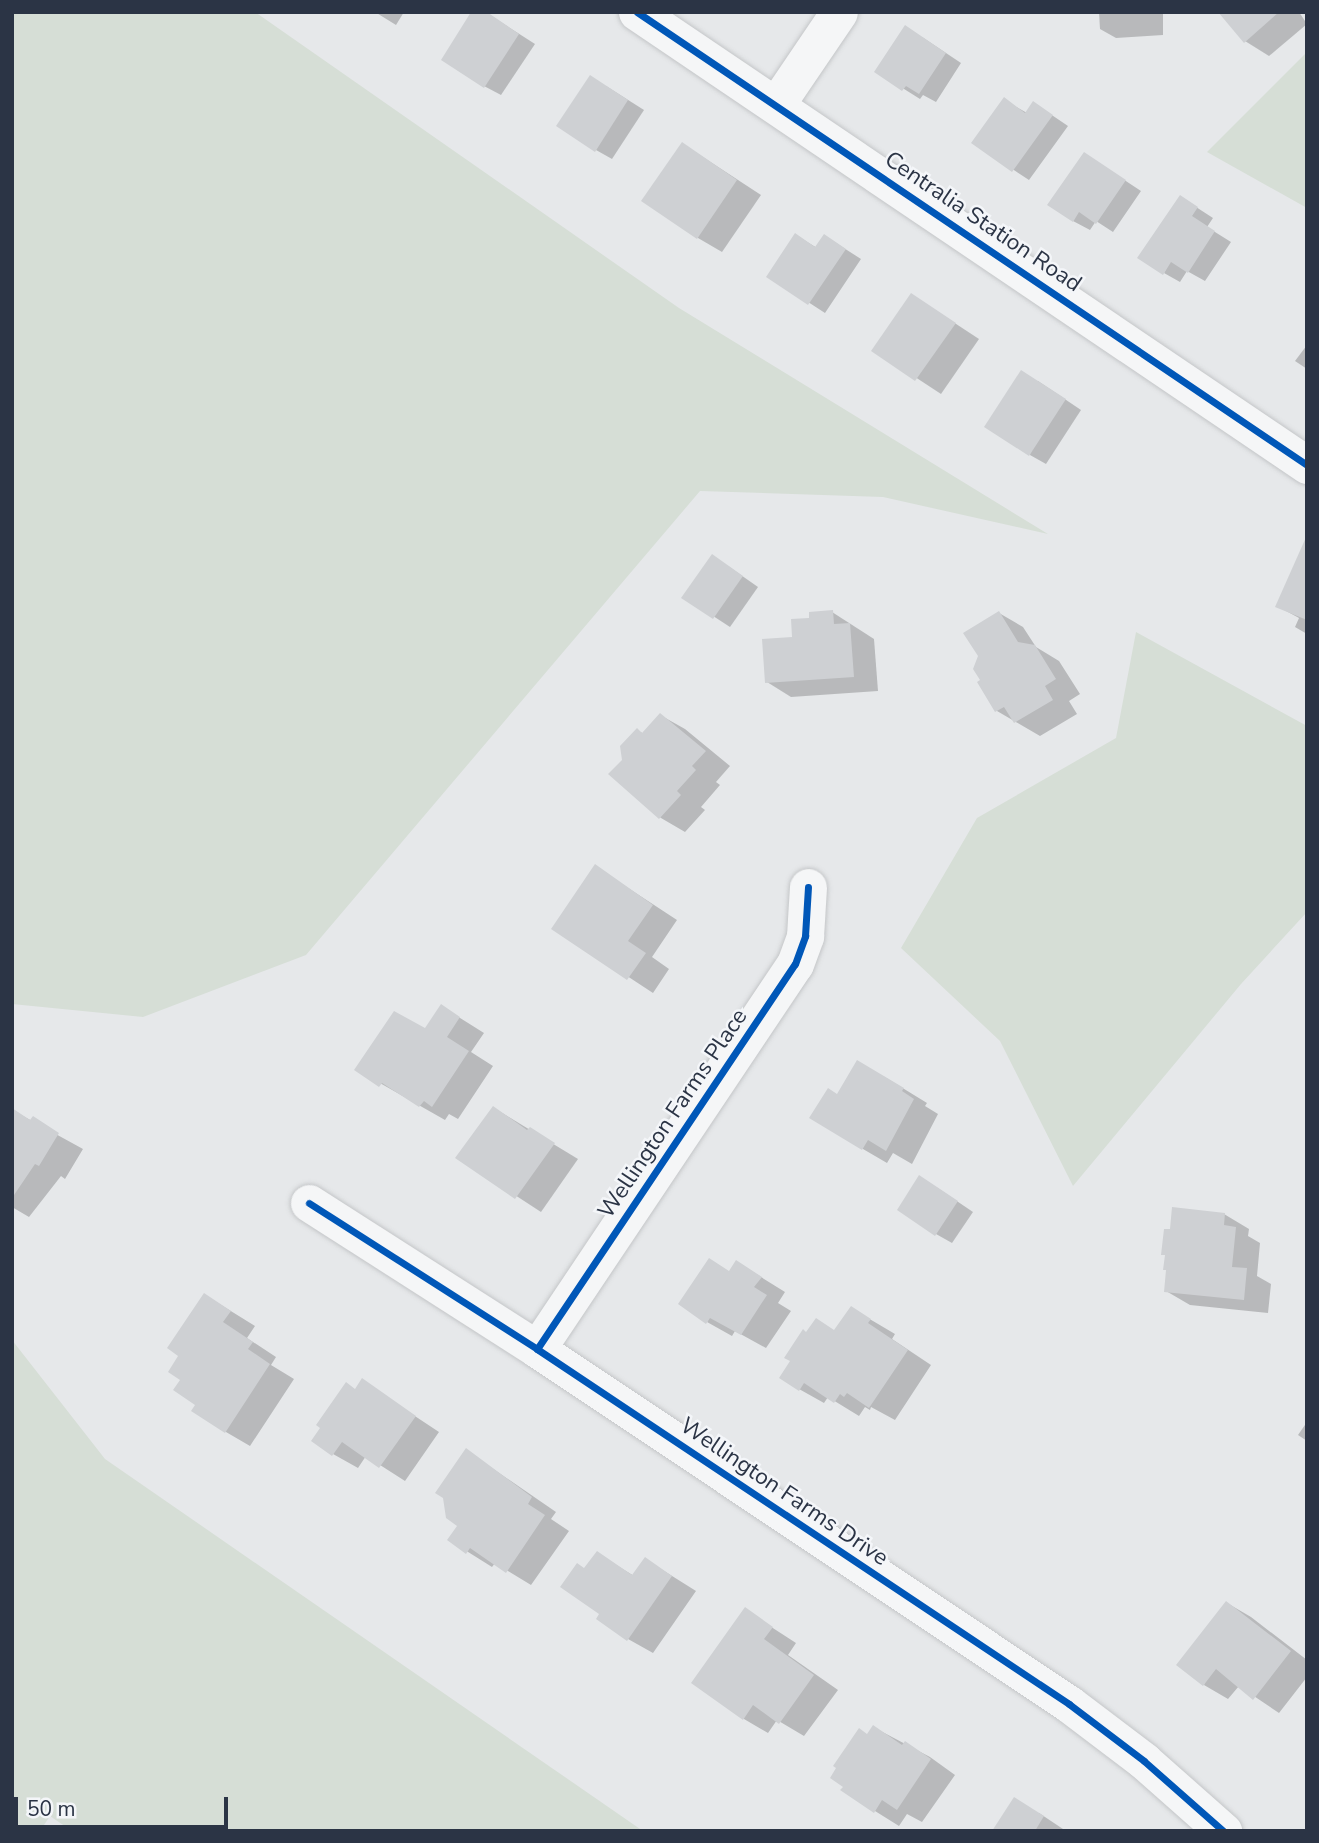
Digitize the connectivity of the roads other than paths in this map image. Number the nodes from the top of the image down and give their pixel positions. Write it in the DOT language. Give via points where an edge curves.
graph roads {
  1 [pos="637,12"];
  2 [pos="839,12"];
  3 [pos="776,105"];
  4 [pos="1307,465"];
  5 [pos="808,887"];
  6 [pos="309,1203"];
  7 [pos="537,1349"];
  8 [pos="1223,1831"];
  1 -- 3 [label="street, Centralia Station Road"];
  2 -- 3 [label="street"];
  3 -- 4 [label="street, Centralia Station Road"];
  5 -- 7 [label="street, Wellington Farms Place" via="805,936 795,964"];
  6 -- 7 [label="street, Wellington Farms Drive"];
  7 -- 8 [label="street, Wellington Farms Drive" via="1069,1704 1144,1761"];
}
